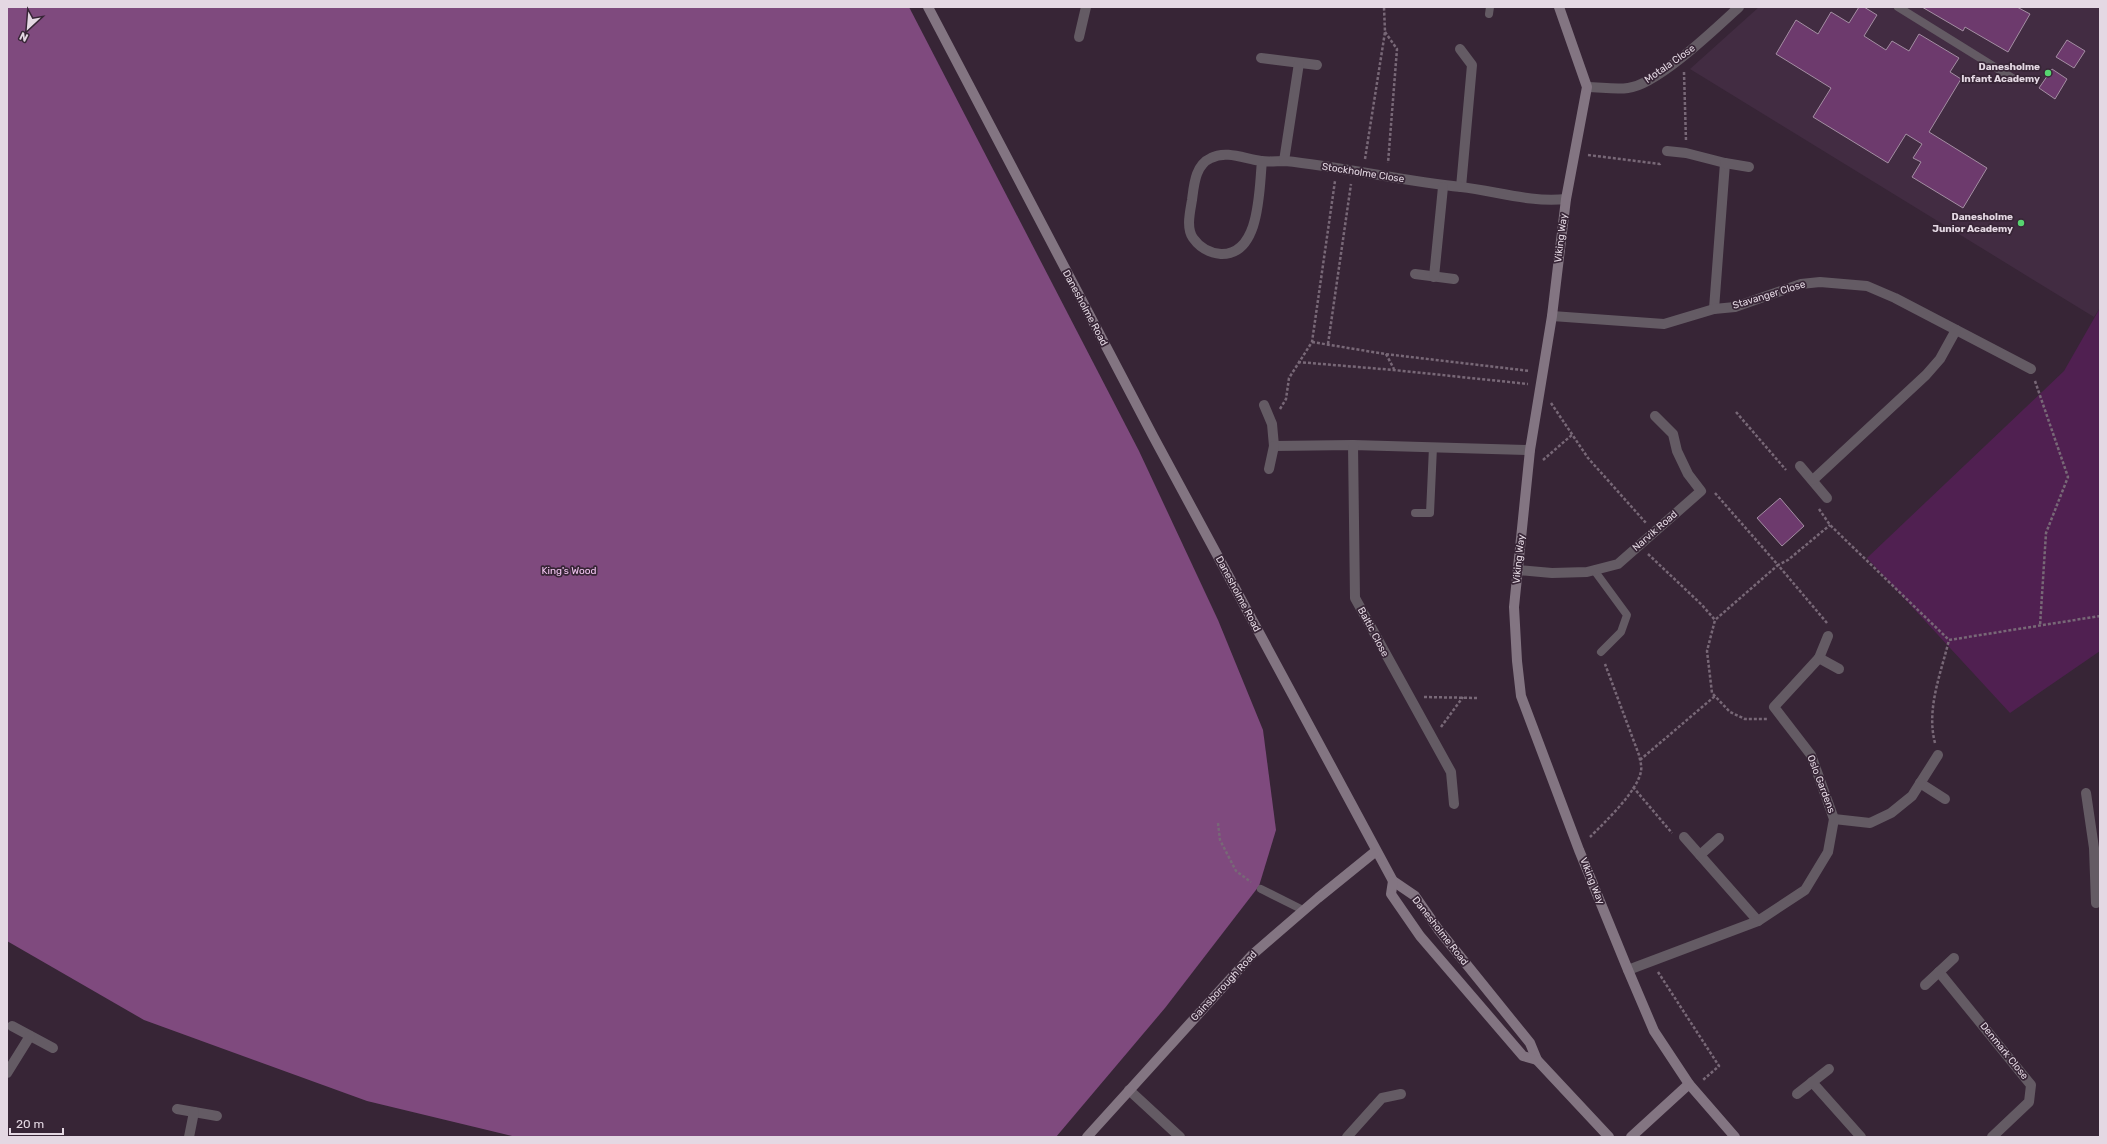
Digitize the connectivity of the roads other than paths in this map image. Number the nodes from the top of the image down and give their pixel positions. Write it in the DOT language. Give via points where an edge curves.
graph roads {
  1 [pos="928,7"];
  2 [pos="1086,7"];
  3 [pos="1560,7"];
  4 [pos="1739,7"];
  5 [pos="1898,7"];
  6 [pos="1079,37"];
  7 [pos="1460,49"];
  8 [pos="1261,58"];
  9 [pos="1299,63"];
  10 [pos="1317,65"];
  11 [pos="2014,79"];
  12 [pos="1587,87"];
  13 [pos="1666,151"];
  14 [pos="1262,161"];
  15 [pos="1284,161"];
  16 [pos="1725,163"];
  17 [pos="1749,167"];
  18 [pos="1443,187"];
  19 [pos="1461,187"];
  20 [pos="1566,199"];
  21 [pos="1416,274"];
  22 [pos="1434,276"];
  23 [pos="1454,279"];
  24 [pos="1714,309"];
  25 [pos="1552,316"];
  26 [pos="1956,330"];
  27 [pos="2031,369"];
  28 [pos="1264,405"];
  29 [pos="1655,416"];
  30 [pos="1353,444"];
  31 [pos="1274,446"];
  32 [pos="1433,447"];
  33 [pos="1530,450"];
  34 [pos="1800,466"];
  35 [pos="1269,469"];
  36 [pos="1812,480"];
  37 [pos="1827,498"];
  38 [pos="1415,512"];
  39 [pos="1518,570"];
  40 [pos="1594,570"];
  41 [pos="1828,636"];
  42 [pos="1601,652"];
  43 [pos="1819,658"];
  44 [pos="1839,669"];
  45 [pos="1938,755"];
  46 [pos="1920,783"];
  47 [pos="2086,793"];
  48 [pos="1945,799"];
  49 [pos="1454,804"];
  50 [pos="1834,819"];
  51 [pos="1684,837"];
  52 [pos="1718,838"];
  53 [pos="2097,848"];
  54 [pos="1376,851"];
  55 [pos="1700,855"];
  56 [pos="1393,881"];
  57 [pos="1261,889"];
  58 [pos="2096,902"];
  59 [pos="1304,910"];
  60 [pos="1758,922"];
  61 [pos="1954,958"];
  62 [pos="1628,970"];
  63 [pos="1939,972"];
  64 [pos="1925,985"];
  65 [pos="12,1026"];
  66 [pos="30,1036"];
  67 [pos="53,1048"];
  68 [pos="1537,1060"];
  69 [pos="1829,1069"];
  70 [pos="7,1073"];
  71 [pos="1812,1082"];
  72 [pos="1691,1086"];
  73 [pos="1129,1090"];
  74 [pos="1401,1094"];
  75 [pos="1797,1094"];
  76 [pos="177,1109"];
  77 [pos="194,1112"];
  78 [pos="217,1116"];
  79 [pos="1999,1135"];
  80 [pos="189,1137"];
  81 [pos="1088,1137"];
  82 [pos="1180,1137"];
  83 [pos="1348,1137"];
  84 [pos="1609,1137"];
  85 [pos="1631,1137"];
  86 [pos="1735,1137"];
  87 [pos="1860,1137"];
  1 -- 54 [label="street, Danesholme Road" via="1146,422"];
  2 -- 6 [label="street"];
  3 -- 12 [label="street, Viking Way"];
  4 -- 12 [label="street, Motala Close" via="1684,56 1646,82 1628,88"];
  5 -- 11 [label="lane"];
  7 -- 19 [label="street" via="1472,65"];
  8 -- 9 [label="street"];
  9 -- 10 [label="street"];
  9 -- 15 [label="street"];
  12 -- 20 [label="street, Viking Way"];
  13 -- 16 [label="street" via="1686,153"];
  14 -- 14 [label="street, Stockholme Close" via="1252,231 1246,242 1237,250 1225,254 1215,254 1197,244 1189,226 1195,182 1203,163 1225,154"];
  14 -- 15 [label="street, Stockholme Close"];
  15 -- 18 [label="street, Stockholme Close"];
  16 -- 17 [label="street"];
  16 -- 24 [label="street"];
  18 -- 19 [label="street, Stockholme Close"];
  18 -- 22 [label="street"];
  19 -- 20 [label="street, Stockholme Close" via="1548,201"];
  20 -- 25 [label="street, Viking Way"];
  21 -- 22 [label="street"];
  22 -- 23 [label="street"];
  24 -- 25 [label="street, Stavanger Close" via="1664,324"];
  24 -- 26 [label="street, Stavanger Close" via="1735,307 1801,284 1820,282 1867,286"];
  25 -- 33 [label="street, Viking Way"];
  26 -- 27 [label="street, Stavanger Close"];
  26 -- 36 [label="street" via="1940,359 1926,375"];
  28 -- 31 [label="street" via="1272,424"];
  29 -- 40 [label="street, Narvik Road" via="1673,434 1677,451 1688,474 1701,491 1618,564"];
  30 -- 31 [label="street"];
  30 -- 32 [label="street"];
  30 -- 49 [label="street, Baltic Close" via="1355,598 1451,772"];
  31 -- 35 [label="street"];
  32 -- 33 [label="street"];
  32 -- 38 [label="lane" via="1430,513"];
  33 -- 39 [label="street, Viking Way"];
  34 -- 36 [label="street"];
  36 -- 37 [label="street"];
  39 -- 40 [label="street, Narvik Road" via="1552,573"];
  39 -- 62 [label="street, Viking Way" via="1514,635 1521,696"];
  40 -- 42 [label="lane" via="1627,614 1621,632"];
  41 -- 43 [label="street, Oslo Gardens"];
  43 -- 44 [label="street"];
  43 -- 50 [label="street, Oslo Gardens" via="1774,707 1811,755"];
  45 -- 46 [label="street, Oslo Gardens"];
  46 -- 48 [label="street"];
  46 -- 50 [label="street, Oslo Gardens" via="1912,796 1891,813 1870,823"];
  47 -- 53 [label="street"];
  50 -- 60 [label="street, Oslo Gardens" via="1828,852 1805,890"];
  51 -- 55 [label="street"];
  52 -- 55 [label="street"];
  53 -- 58 [label="street"];
  54 -- 56 [label="street, Danesholme Road"];
  54 -- 59 [label="street, Gainsborough Road"];
  55 -- 60 [label="street"];
  56 -- 68 [label="street, Danesholme Road" via="1415,896 1438,929 1530,1043"];
  56 -- 68 [label="street" via="1391,894 1418,933 1523,1056"];
  57 -- 59 [label="lane"];
  59 -- 73 [label="street, Gainsborough Road" via="1252,955"];
  60 -- 62 [label="street, Oslo Gardens"];
  61 -- 63 [label="street"];
  62 -- 72 [label="street, Viking Way" via="1654,1031"];
  63 -- 64 [label="street"];
  63 -- 79 [label="street, Denmark Close" via="2031,1085 2029,1102"];
  65 -- 66 [label="street"];
  66 -- 67 [label="street"];
  66 -- 70 [label="street"];
  68 -- 84 [label="street, Danesholme Road"];
  69 -- 71 [label="street"];
  71 -- 75 [label="street"];
  71 -- 87 [label="street"];
  72 -- 85 [label="street"];
  72 -- 86 [label="street, Viking Way"];
  73 -- 81 [label="street, Gainsborough Road"];
  73 -- 82 [label="street"];
  74 -- 83 [label="street" via="1382,1098"];
  76 -- 77 [label="street"];
  77 -- 78 [label="street"];
  77 -- 80 [label="street"];
}
